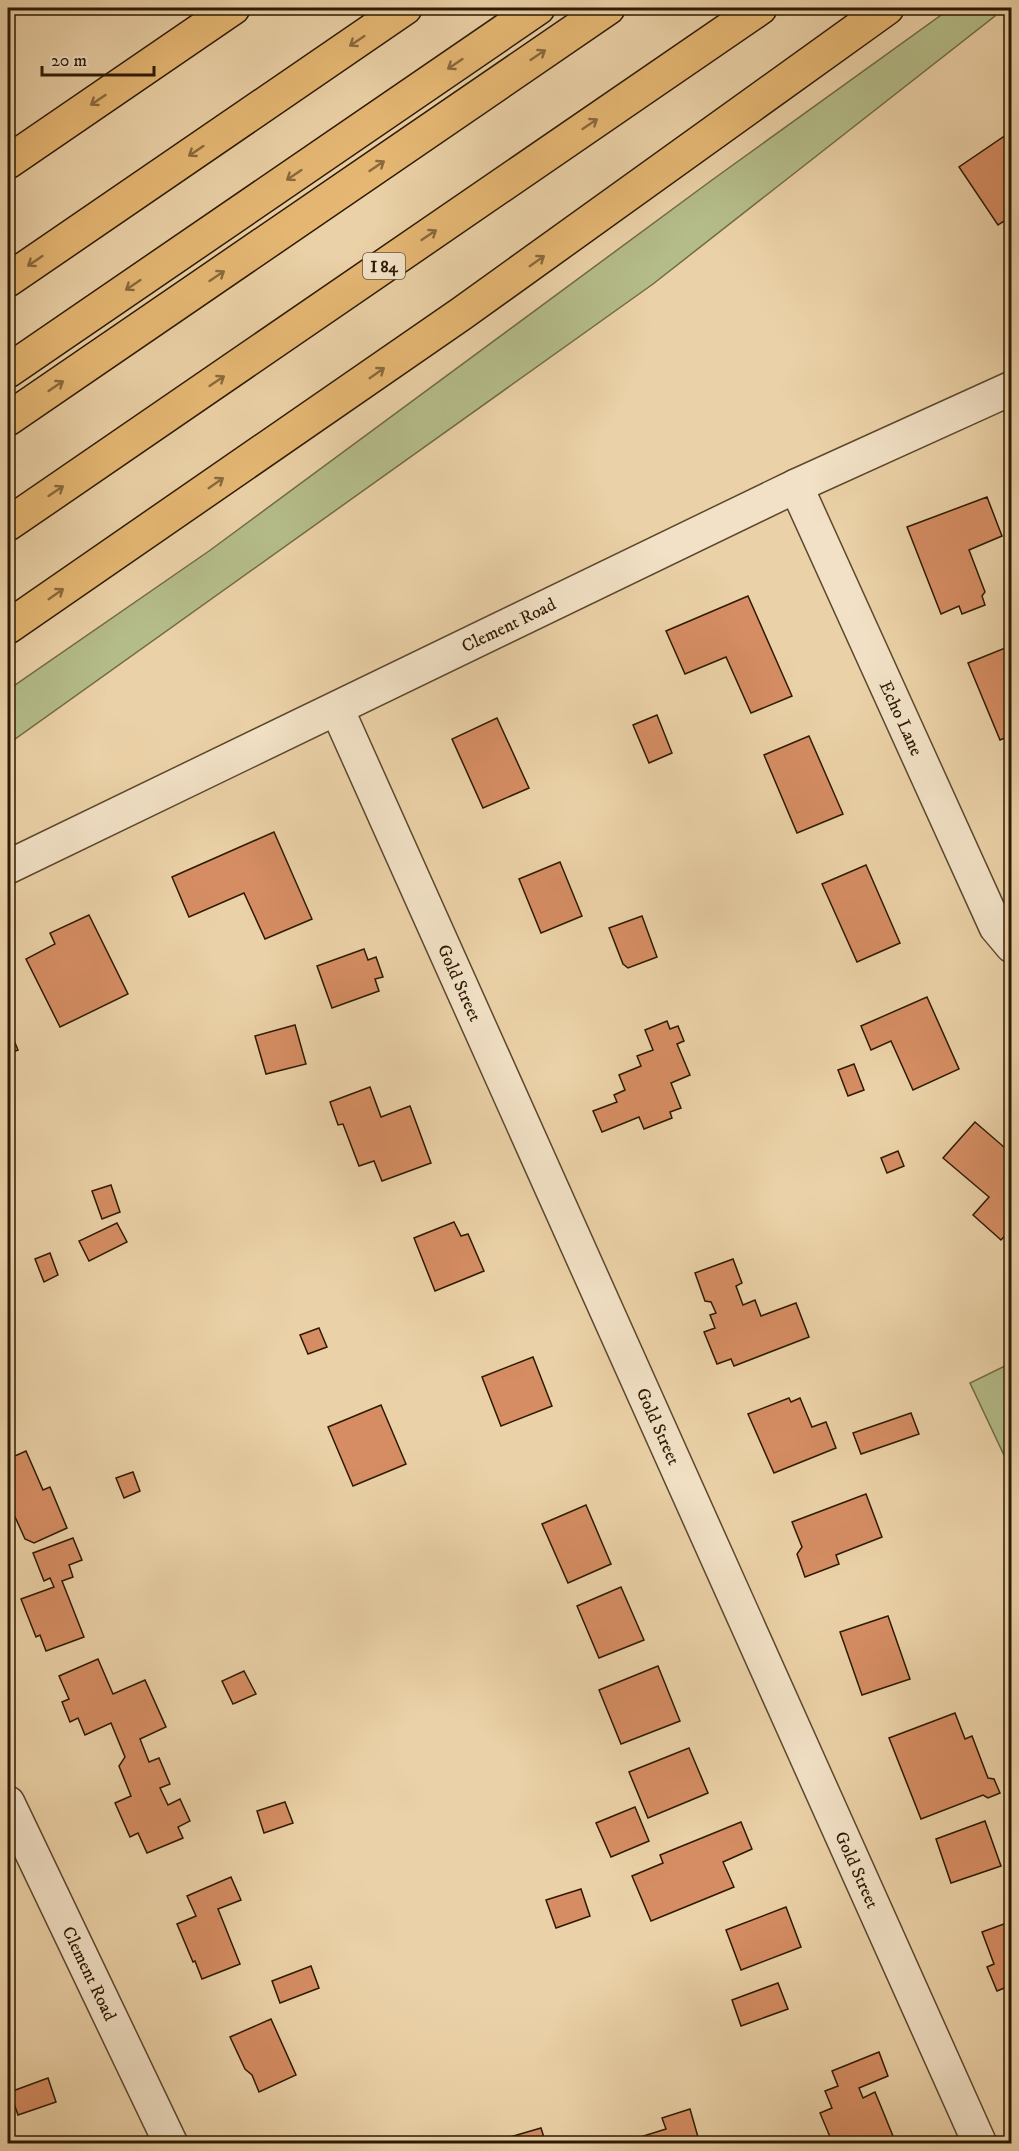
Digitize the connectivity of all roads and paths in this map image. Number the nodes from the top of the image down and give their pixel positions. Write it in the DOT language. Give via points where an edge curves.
graph roads {
  1 [pos="232,8"];
  2 [pos="405,8"];
  3 [pos="538,8"];
  4 [pos="608,8"];
  5 [pos="760,8"];
  6 [pos="887,8"];
  7 [pos="8,162"];
  8 [pos="8,280"];
  9 [pos="8,371"];
  10 [pos="1011,388"];
  11 [pos="8,419"];
  12 [pos="796,486"];
  13 [pos="8,524"];
  14 [pos="8,627"];
  15 [pos="337,709"];
  16 [pos="8,867"];
  17 [pos="1011,946"];
  18 [pos="8,1803"];
  19 [pos="171,2144"];
  20 [pos="980,2144"];
  1 -- 7 [label="highway, one-way"];
  2 -- 8 [label="highway, one-way"];
  3 -- 9 [label="highway, one-way"];
  11 -- 4 [label="highway, one-way"];
  13 -- 5 [label="highway, I 84, one-way"];
  14 -- 6 [label="highway, one-way" via="461,314"];
  10 -- 12 [label="street, Clement Road"];
  12 -- 15 [label="street, Clement Road"];
  12 -- 17 [label="street, Echo Lane" via="996,927"];
  15 -- 16 [label="street, Clement Road"];
  15 -- 20 [label="street, Gold Street"];
  18 -- 19 [label="street, Clement Road"];
}
